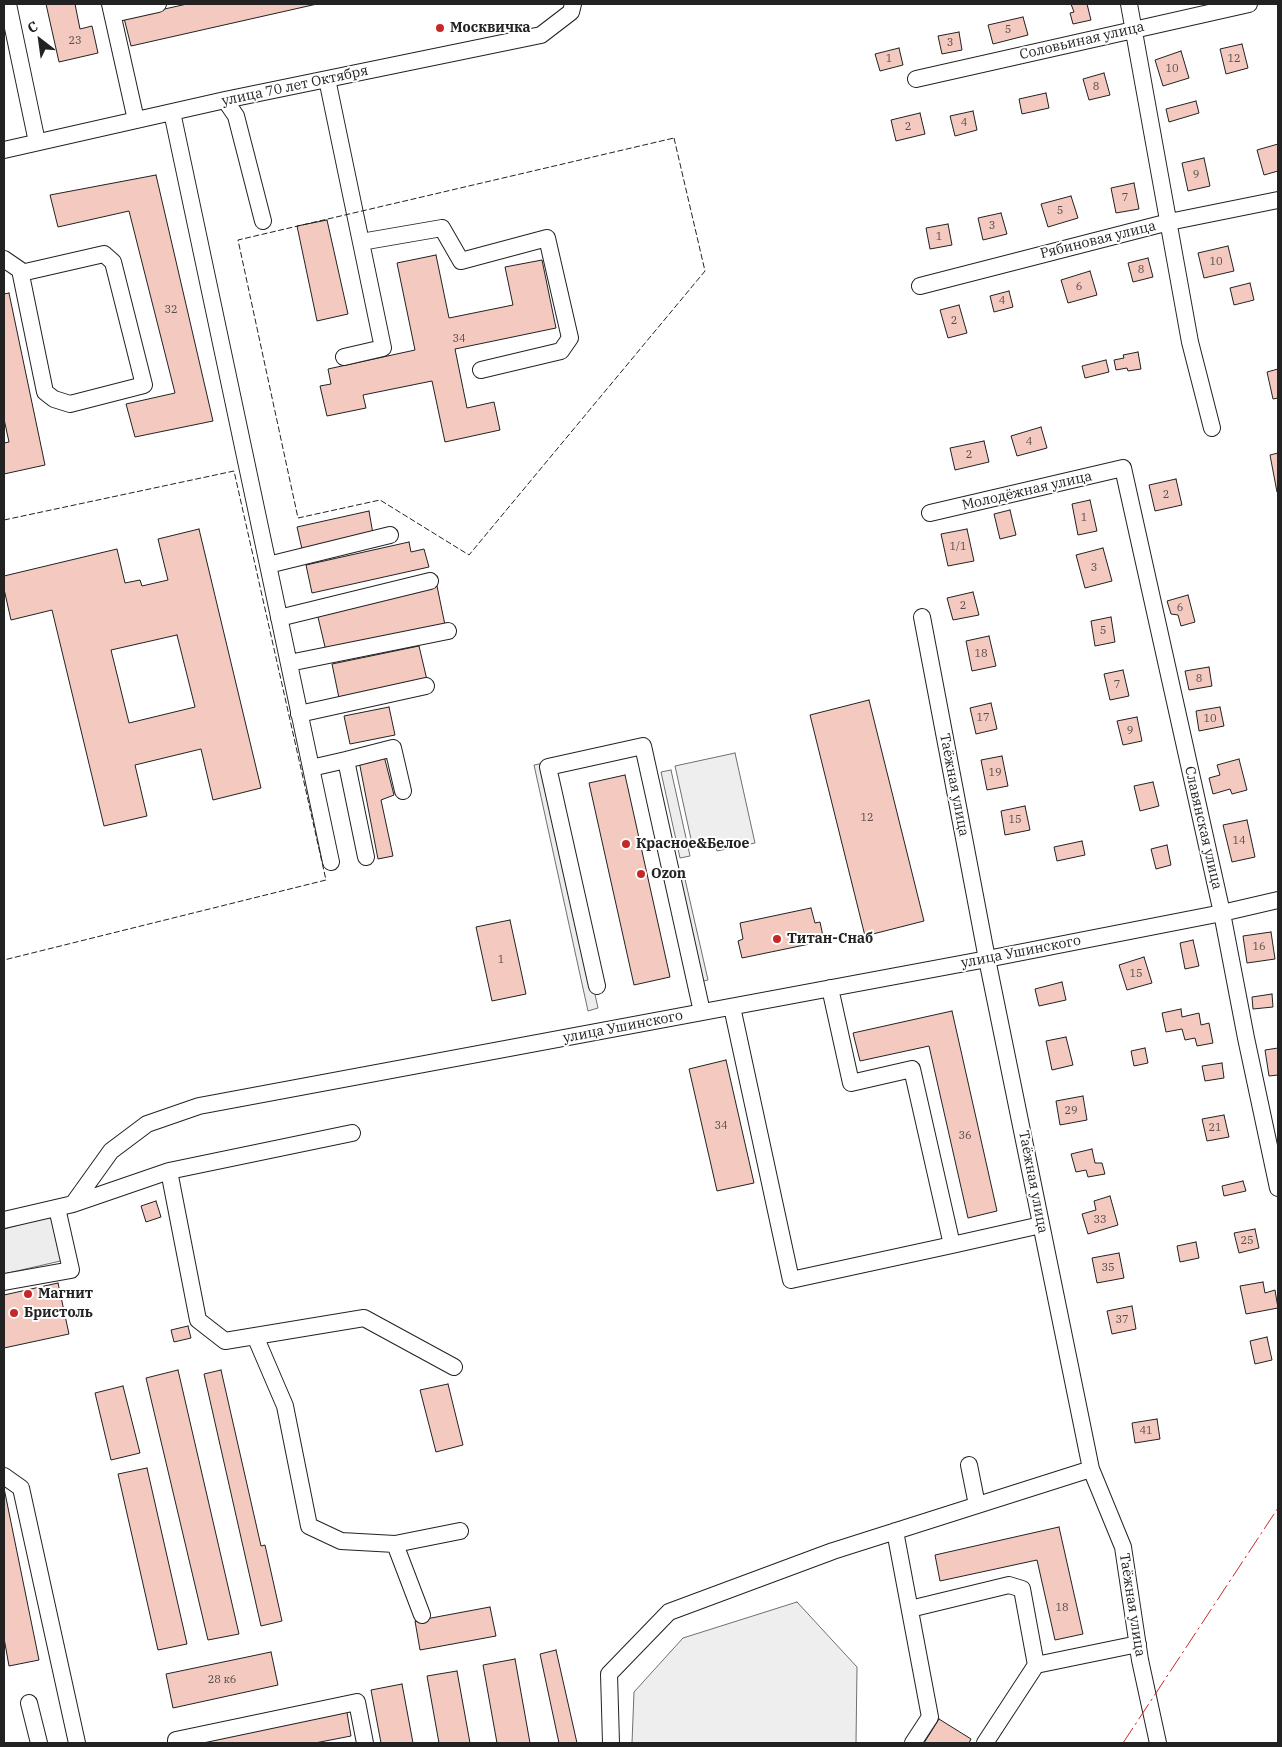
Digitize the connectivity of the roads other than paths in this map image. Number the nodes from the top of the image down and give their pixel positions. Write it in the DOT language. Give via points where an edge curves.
graph roads {
  1 [pos="8,4"];
  2 [pos="158,4"];
  3 [pos="573,4"];
  4 [pos="1129,4"];
  5 [pos="1249,4"];
  6 [pos="112,9"];
  7 [pos="1133,29"];
  8 [pos="327,79"];
  9 [pos="916,79"];
  10 [pos="225,100"];
  11 [pos="172,112"];
  12 [pos="136,120"];
  13 [pos="37,142"];
  14 [pos="4,150"];
  15 [pos="1278,200"];
  16 [pos="263,221"];
  17 [pos="1170,222"];
  18 [pos="361,242"];
  19 [pos="4,258"];
  20 [pos="21,274"];
  21 [pos="920,286"];
  22 [pos="344,357"];
  23 [pos="481,370"];
  24 [pos="1212,428"];
  25 [pos="1123,468"];
  26 [pos="930,513"];
  27 [pos="390,535"];
  28 [pos="268,565"];
  29 [pos="430,581"];
  30 [pos="922,617"];
  31 [pos="279,618"];
  32 [pos="448,631"];
  33 [pos="289,663"];
  34 [pos="426,686"];
  35 [pos="299,714"];
  36 [pos="346,760"];
  37 [pos="311,768"];
  38 [pos="403,791"];
  39 [pos="366,857"];
  40 [pos="331,862"];
  41 [pos="1278,900"];
  42 [pos="1222,913"];
  43 [pos="987,959"];
  44 [pos="597,986"];
  45 [pos="830,988"];
  46 [pos="732,1007"];
  47 [pos="702,1012"];
  48 [pos="352,1133"];
  49 [pos="169,1171"];
  50 [pos="1278,1188"];
  51 [pos="73,1204"];
  52 [pos="57,1208"];
  53 [pos="4,1220"];
  54 [pos="1042,1225"];
  55 [pos="952,1245"];
  56 [pos="4,1282"];
  57 [pos="255,1336"];
  58 [pos="454,1367"];
  59 [pos="968,1465"];
  60 [pos="1091,1469"];
  61 [pos="4,1476"];
  62 [pos="977,1505"];
  63 [pos="460,1531"];
  64 [pos="895,1531"];
  65 [pos="395,1544"];
  66 [pos="910,1608"];
  67 [pos="422,1615"];
  68 [pos="1138,1644"];
  69 [pos="1036,1665"];
  70 [pos="30,1703"];
  71 [pos="39,1743"];
  72 [pos="77,1743"];
  73 [pos="176,1743"];
  74 [pos="366,1743"];
  75 [pos="611,1743"];
  76 [pos="913,1743"];
  77 [pos="985,1743"];
  78 [pos="1158,1743"];
  1 -- 13 [label="street"];
  2 -- 6 [label="street"];
  3 -- 8 [label="street, улица 70 лет Октября" via="571,12 541,35"];
  4 -- 7 [label="street"];
  5 -- 7 [label="street, Соловьиная улица"];
  6 -- 12 [label="street"];
  7 -- 9 [label="street, Соловьиная улица"];
  7 -- 17 [label="street"];
  8 -- 10 [label="street, улица 70 лет Октября"];
  8 -- 18 [label="street"];
  10 -- 11 [label="street, улица 70 лет Октября"];
  10 -- 16 [label="street" via="236,116"];
  11 -- 12 [label="street, улица 70 лет Октября"];
  11 -- 28 [label="street"];
  12 -- 13 [label="street, улица 70 лет Октября"];
  13 -- 14 [label="street, улица 70 лет Октября"];
  15 -- 17 [label="street, Рябиновая улица"];
  17 -- 21 [label="street, Рябиновая улица"];
  17 -- 24 [label="street" via="1190,342"];
  18 -- 22 [label="street" via="383,348"];
  18 -- 23 [label="street" via="442,228 461,262 547,238 570,338 561,351"];
  19 -- 20 [label="street"];
  20 -- 20 [label="street" via="45,392 70,404 144,385 113,262 104,254"];
  25 -- 26 [label="street, Молодёжная улица"];
  25 -- 42 [label="street, Славянская улица"];
  27 -- 28 [label="street"];
  28 -- 31 [label="street"];
  29 -- 31 [label="street"];
  30 -- 43 [label="street, Таёжная улица"];
  31 -- 33 [label="street"];
  32 -- 33 [label="street"];
  33 -- 35 [label="street"];
  34 -- 35 [label="street"];
  35 -- 37 [label="street"];
  36 -- 37 [label="street"];
  36 -- 38 [label="street" via="393,748"];
  36 -- 39 [label="street"];
  37 -- 40 [label="street"];
  41 -- 42 [label="street, улица Ушинского"];
  42 -- 43 [label="street, улица Ушинского"];
  42 -- 50 [label="street, Славянская улица"];
  43 -- 45 [label="street, улица Ушинского"];
  43 -- 54 [label="street, Таёжная улица"];
  44 -- 47 [label="street" via="548,767 642,746"];
  45 -- 46 [label="street, улица Ушинского"];
  45 -- 55 [label="street" via="851,1083 912,1069"];
  46 -- 47 [label="street, улица Ушинского"];
  46 -- 55 [label="street" via="791,1280"];
  47 -- 51 [label="street, улица Ушинского" via="199,1106 148,1124 111,1151"];
  48 -- 49 [label="street"];
  49 -- 51 [label="street"];
  49 -- 57 [label="street" via="198,1320 225,1341"];
  51 -- 52 [label="street"];
  52 -- 53 [label="street"];
  52 -- 56 [label="street" via="71,1270"];
  54 -- 55 [label="street"];
  54 -- 60 [label="street, Таёжная улица"];
  57 -- 58 [label="street" via="364,1318"];
  57 -- 65 [label="street" via="285,1406 309,1526 341,1541"];
  59 -- 62 [label="street"];
  60 -- 62 [label="street"];
  60 -- 68 [label="street, Таёжная улица" via="1123,1547"];
  61 -- 72 [label="street" via="20,1488"];
  62 -- 64 [label="street"];
  63 -- 65 [label="street"];
  64 -- 66 [label="street"];
  64 -- 75 [label="street" via="832,1550 669,1612 609,1674"];
  65 -- 67 [label="street"];
  66 -- 69 [label="street" via="1009,1584 1022,1589"];
  66 -- 76 [label="street" via="930,1717"];
  68 -- 69 [label="street"];
  68 -- 78 [label="street, Таёжная улица"];
  69 -- 77 [label="street"];
  70 -- 71 [label="street"];
  73 -- 74 [label="street" via="176,1740 357,1702"];
}
